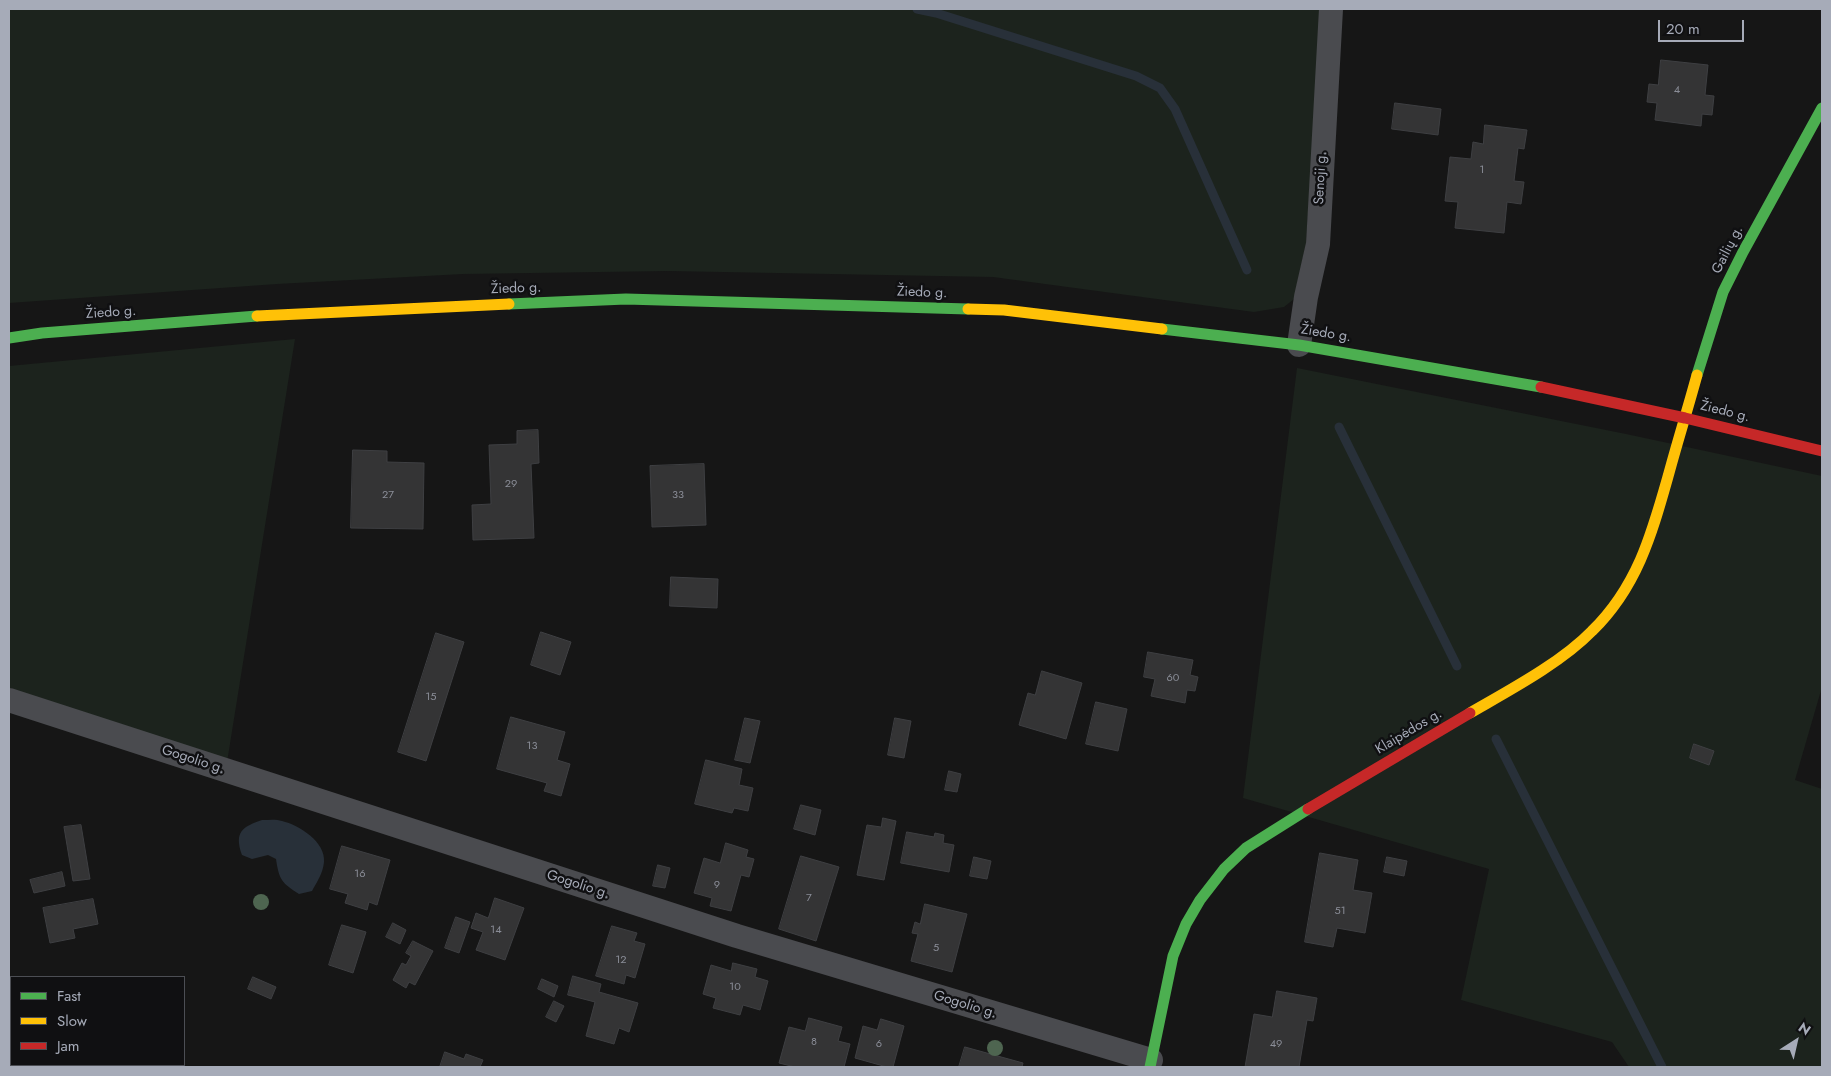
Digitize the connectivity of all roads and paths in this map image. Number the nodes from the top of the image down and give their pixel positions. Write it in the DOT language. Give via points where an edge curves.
graph roads {
  1 [pos="1331,9"];
  2 [pos="1822,108"];
  3 [pos="9,338"];
  4 [pos="1299,345"];
  5 [pos="1685,418"];
  6 [pos="1822,451"];
  7 [pos="9,700"];
  8 [pos="1150,1064"];
  1 -- 4 [label="street, Senoji g." via="1318,244"];
  2 -- 5 [label="street, Gailių g." via="1723,292"];
  3 -- 4 [label="street, Žiedo g." via="300,313 626,299 1004,310"];
  4 -- 5 [label="street, Žiedo g." via="1578,394"];
  5 -- 6 [label="street, Žiedo g."];
  5 -- 8 [label="street, Klaipėdos g." via="1651,537 1636,572 1612,609 1592,632 1511,689 1287,822 1246,848 1229,864 1200,900 1173,956"];
  7 -- 8 [label="street, Gogolio g." via="737,936"];
}
